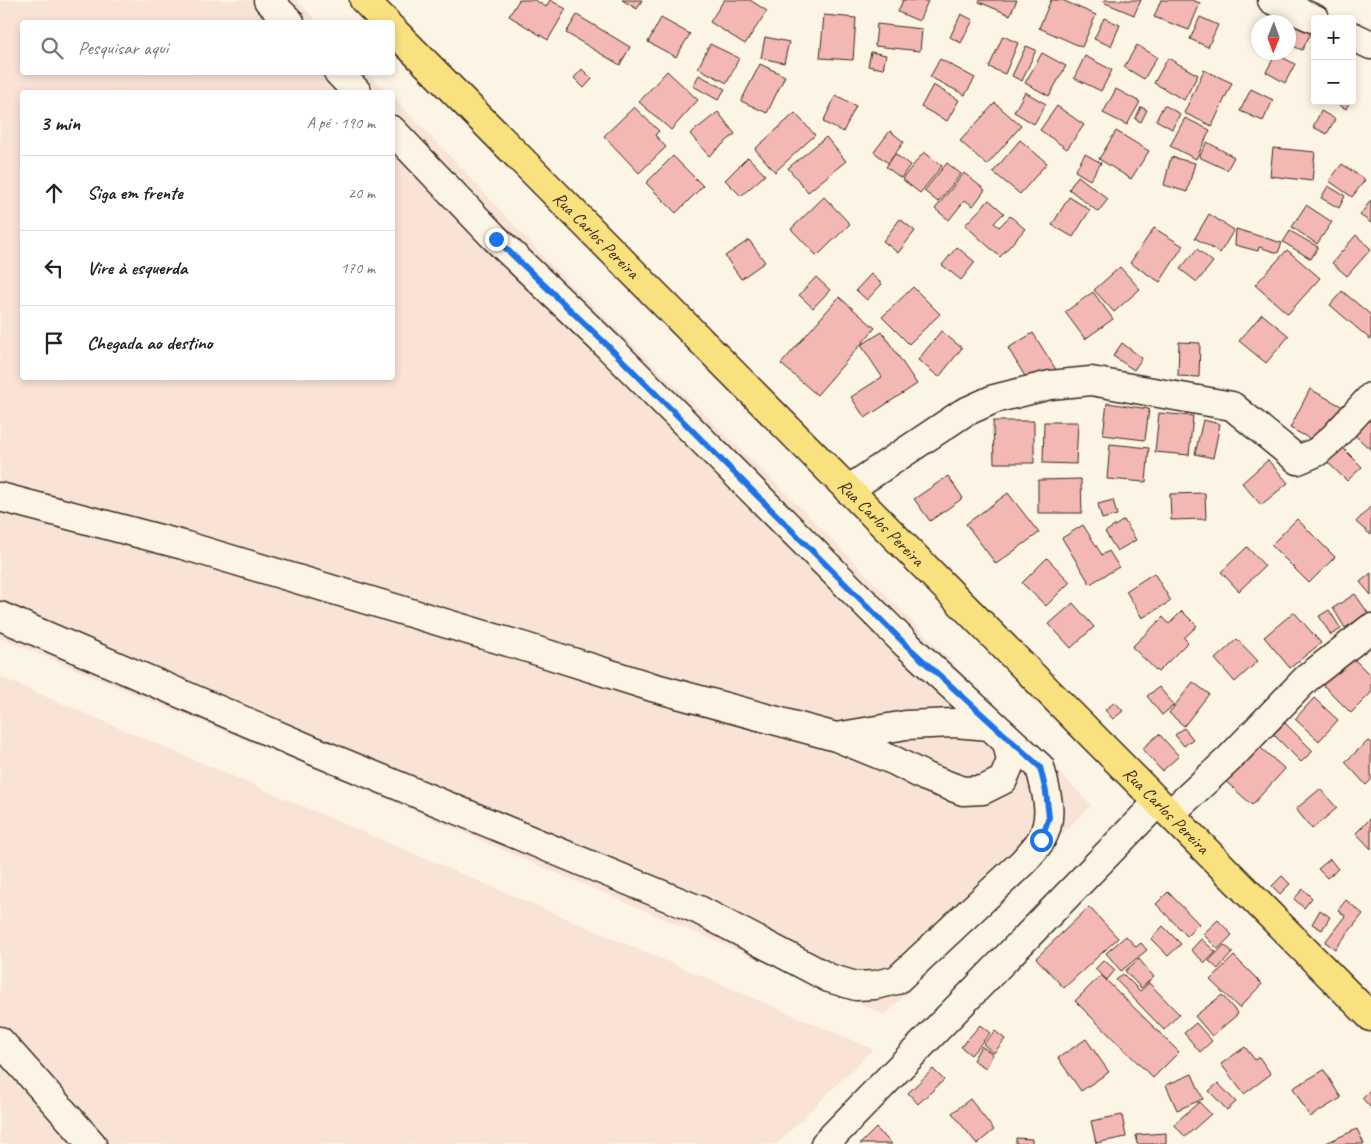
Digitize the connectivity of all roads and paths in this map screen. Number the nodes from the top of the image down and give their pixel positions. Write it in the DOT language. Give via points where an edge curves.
graph roads {
  1 [pos="268,0"];
  2 [pos="364,0"];
  3 [pos="1272,0"];
  4 [pos="1311,17"];
  5 [pos="288,20"];
  6 [pos="384,20"];
  7 [pos="395,32"];
  8 [pos="1356,38"];
  9 [pos="1371,45"];
  10 [pos="341,75"];
  11 [pos="355,90"];
  12 [pos="395,133"];
  13 [pos="1371,398"];
  14 [pos="848,490"];
  15 [pos="0,498"];
  16 [pos="0,616"];
  17 [pos="1371,628"];
  18 [pos="836,737"];
  19 [pos="1164,808"];
  20 [pos="1371,1016"];
  21 [pos="0,1041"];
  22 [pos="92,1144"];
  23 [pos="824,1144"];
  1 -- 5 [label="street"];
  2 -- 6 [label="main road"];
  3 -- 4 [label="street"];
  7 -- 14 [label="main road, Rua Carlos Pereira"];
  8 -- 9 [label="street"];
  10 -- 11 [label="street"];
  12 -- 16 [label="street" via="496,239 608,346 906,645 1040,767 1049,817 1041,840 1029,855 896,980 856,986 829,978 699,910 321,754"];
  13 -- 14 [label="street" via="1317,452 1298,460 1226,404 1091,381 1050,385 994,400 963,413"];
  14 -- 19 [label="main road, Rua Carlos Pereira"];
  15 -- 18 [label="street" via="183,545 652,686"];
  17 -- 19 [label="street" via="1306,679 1229,759"];
  18 -- 18 [label="street" via="963,791 983,790 1003,780 1012,761 1007,742 990,726 954,723 906,725"];
  19 -- 20 [label="main road, Rua Carlos Pereira"];
  19 -- 23 [label="street"];
  21 -- 22 [label="street"];
}
